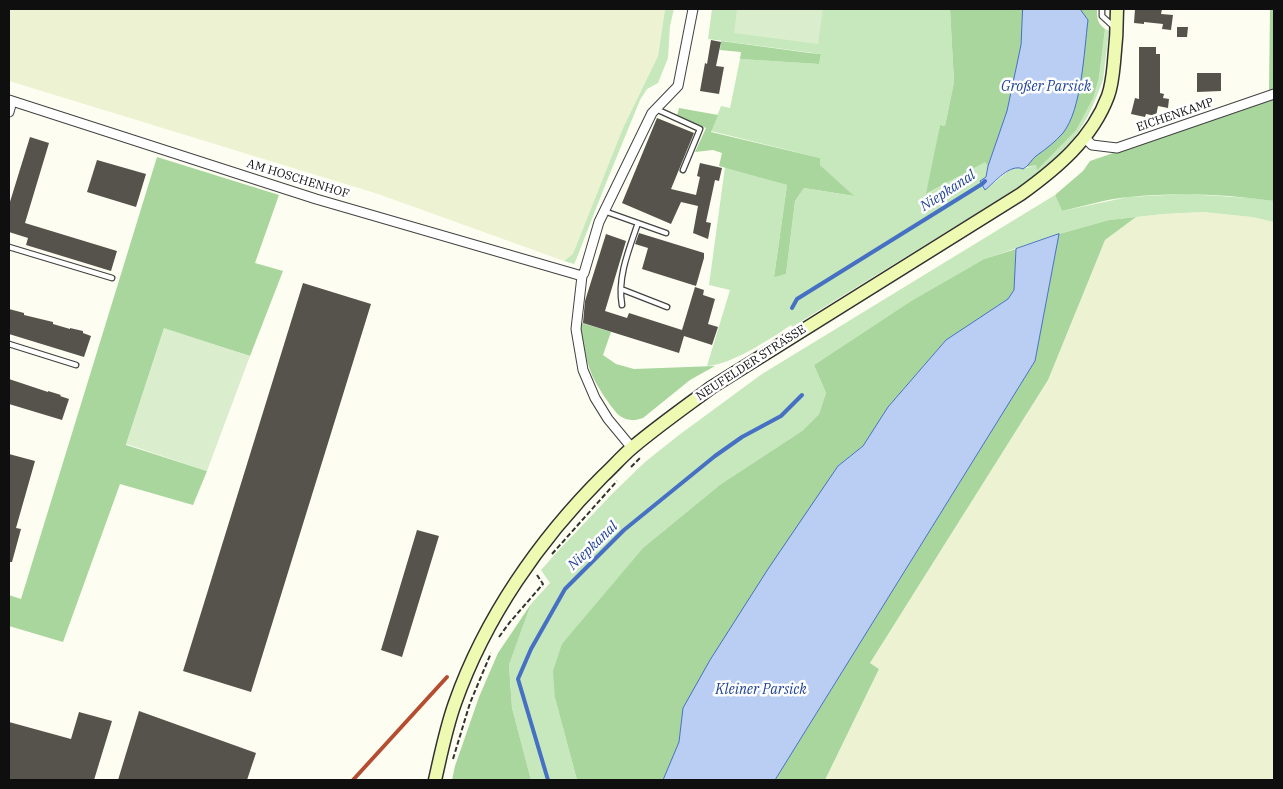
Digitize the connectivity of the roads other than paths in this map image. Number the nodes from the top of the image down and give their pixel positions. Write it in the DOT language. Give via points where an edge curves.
graph roads {
  1 [pos="692,9"];
  2 [pos="1102,9"];
  3 [pos="1117,9"];
  4 [pos="1117,30"];
  5 [pos="1274,94"];
  6 [pos="10,101"];
  7 [pos="656,109"];
  8 [pos="9,112"];
  9 [pos="1085,138"];
  10 [pos="683,170"];
  11 [pos="604,211"];
  12 [pos="638,223"];
  13 [pos="666,233"];
  14 [pos="9,247"];
  15 [pos="582,276"];
  16 [pos="112,278"];
  17 [pos="620,289"];
  18 [pos="622,305"];
  19 [pos="668,307"];
  20 [pos="9,344"];
  21 [pos="76,365"];
  22 [pos="632,448"];
  23 [pos="435,780"];
  1 -- 7 [label="street" via="678,86"];
  2 -- 4 [label="lane" via="1102,16"];
  3 -- 4 [label="main road, NEUFELDER STRASSE"];
  4 -- 9 [label="main road, NEUFELDER STRASSE" via="1109,94"];
  5 -- 9 [label="street, EICHENKAMP" via="1117,148 1092,145"];
  6 -- 8 [label="street"];
  6 -- 15 [label="street, AM HOSCHENHOF" via="316,199"];
  7 -- 10 [label="lane" via="700,129"];
  7 -- 11 [label="street"];
  9 -- 22 [label="main road, NEUFELDER STRASSE" via="1058,166 1021,194 712,387"];
  11 -- 12 [label="lane"];
  11 -- 15 [label="street"];
  12 -- 13 [label="lane"];
  12 -- 17 [label="lane"];
  14 -- 16 [label="lane"];
  15 -- 22 [label="street" via="576,329 583,370 608,419"];
  17 -- 18 [label="lane"];
  17 -- 19 [label="lane"];
  20 -- 21 [label="lane"];
  22 -- 23 [label="main road, NEUFELDER STRASSE" via="581,498 506,596 482,640 455,702"];
}
